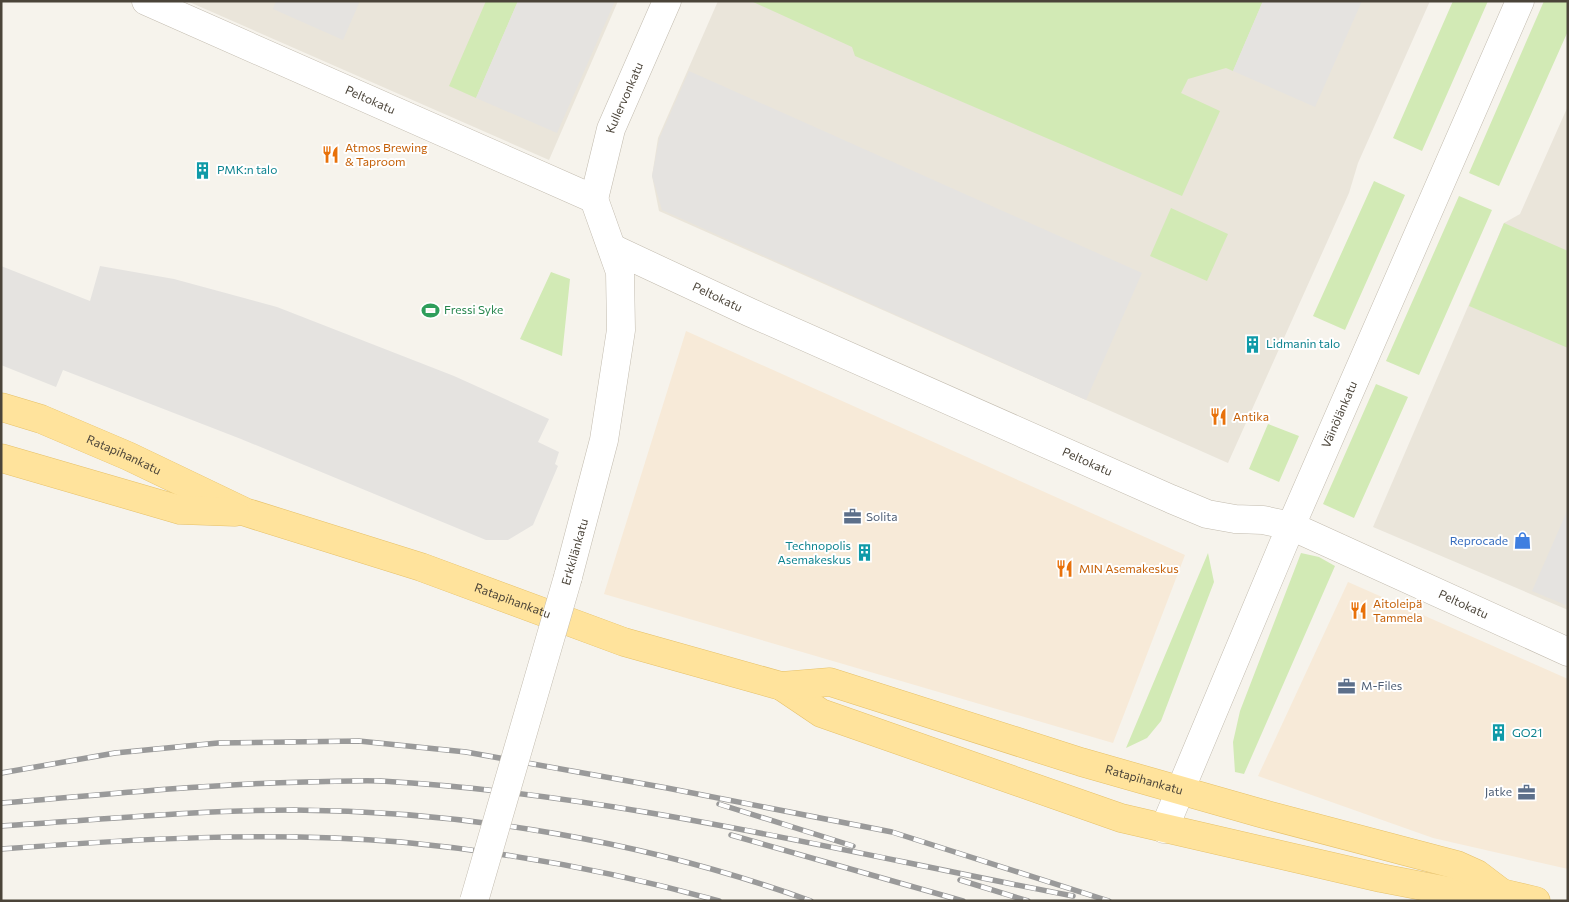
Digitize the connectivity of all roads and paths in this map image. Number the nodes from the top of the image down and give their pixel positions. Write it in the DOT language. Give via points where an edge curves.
graph roads {
  1 [pos="146,1"];
  2 [pos="668,1"];
  3 [pos="1520,1"];
  4 [pos="594,199"];
  5 [pos="614,249"];
  6 [pos="1,407"];
  7 [pos="1,458"];
  8 [pos="245,512"];
  9 [pos="1291,526"];
  10 [pos="1568,652"];
  11 [pos="781,686"];
  12 [pos="1179,790"];
  13 [pos="1164,829"];
  14 [pos="1502,893"];
  15 [pos="474,901"];
  16 [pos="1536,901"];
  1 -- 4 [label="street, Peltokatu"];
  2 -- 4 [label="street, Kullervonkatu" via="611,129"];
  3 -- 9 [label="street, Väinölänkatu"];
  4 -- 5 [label="street, Erkkilänkatu"];
  5 -- 9 [label="street, Peltokatu" via="1207,514"];
  5 -- 15 [label="street, Erkkilänkatu, bridge" via="620,272 621,330 604,440 568,578"];
  6 -- 8 [label="main road, Ratapihankatu" via="128,456"];
  7 -- 8 [label="main road, Ratapihankatu" via="180,510"];
  8 -- 11 [label="main road, Ratapihankatu" via="421,567 624,642"];
  9 -- 10 [label="street, Peltokatu"];
  9 -- 12 [label="street, Väinölänkatu"];
  11 -- 12 [label="main road, Ratapihankatu" via="830,682"];
  11 -- 13 [label="main road, Ratapihankatu" via="821,713 1087,807"];
  12 -- 13 [label="street, Väinölänkatu"];
  12 -- 14 [label="main road, Ratapihankatu" via="1457,865 1477,874"];
  13 -- 14 [label="main road, Ratapihankatu" via="1448,891"];
  14 -- 16 [label="main road, Ratapihankatu"];
}
